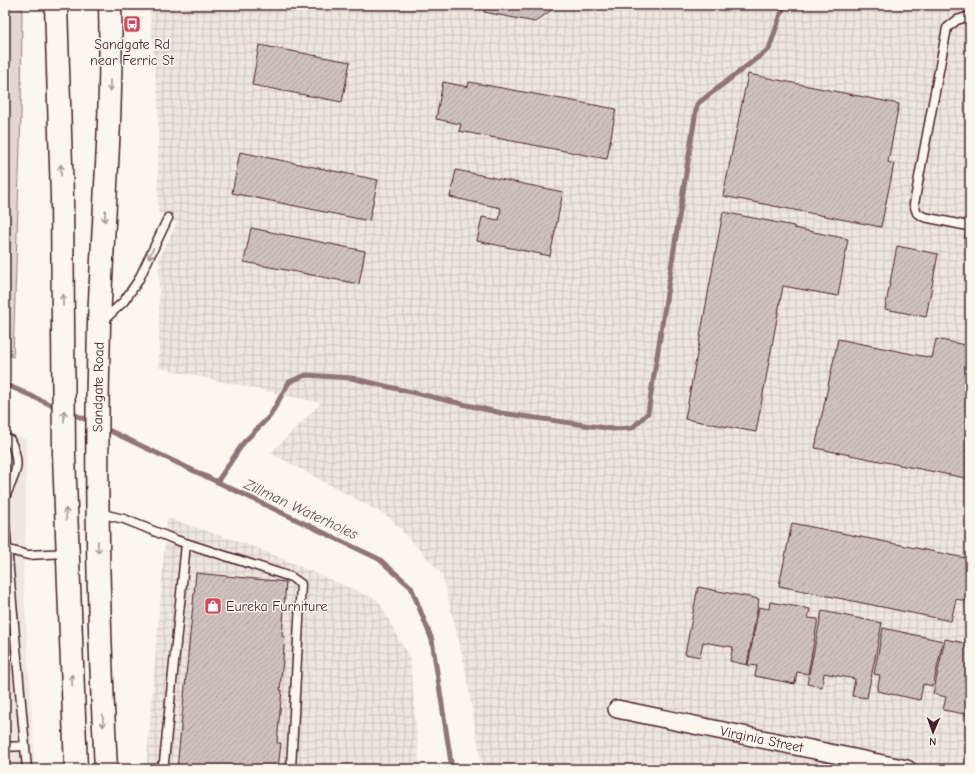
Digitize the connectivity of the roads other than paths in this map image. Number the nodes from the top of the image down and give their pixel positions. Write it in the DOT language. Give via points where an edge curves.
graph roads {
  1 [pos="56,5"];
  2 [pos="110,5"];
  3 [pos="970,16"];
  4 [pos="168,218"];
  5 [pos="968,226"];
  6 [pos="100,324"];
  7 [pos="5,437"];
  8 [pos="5,497"];
  9 [pos="97,513"];
  10 [pos="5,525"];
  11 [pos="186,544"];
  12 [pos="9,550"];
  13 [pos="67,553"];
  14 [pos="617,709"];
  15 [pos="24,746"];
  16 [pos="5,747"];
  17 [pos="27,769"];
  18 [pos="76,769"];
  19 [pos="106,769"];
  20 [pos="159,769"];
  21 [pos="291,769"];
  22 [pos="907,769"];
  13 -- 1 [label="highway, one-way"];
  2 -- 6 [label="highway, Sandgate Road, one-way" via="109,115"];
  3 -- 5 [label="lane" via="957,20 946,28 914,204 917,213 924,217"];
  4 -- 6 [label="lane, one-way" via="138,281 124,301"];
  6 -- 9 [label="highway, Sandgate Road"];
  7 -- 8 [label="lane" via="10,440 17,455 15,474"];
  9 -- 11 [label="lane" via="124,519"];
  9 -- 19 [label="highway, Sandgate Road, one-way"];
  10 -- 12 [label="lane"];
  11 -- 20 [label="lane" via="164,762"];
  11 -- 21 [label="lane" via="291,577 301,584"];
  12 -- 13 [label="lane" via="28,555"];
  12 -- 15 [label="lane"];
  18 -- 13 [label="highway, one-way"];
  14 -- 22 [label="street, Virginia Street"];
  15 -- 16 [label="lane"];
  15 -- 17 [label="lane"];
}
